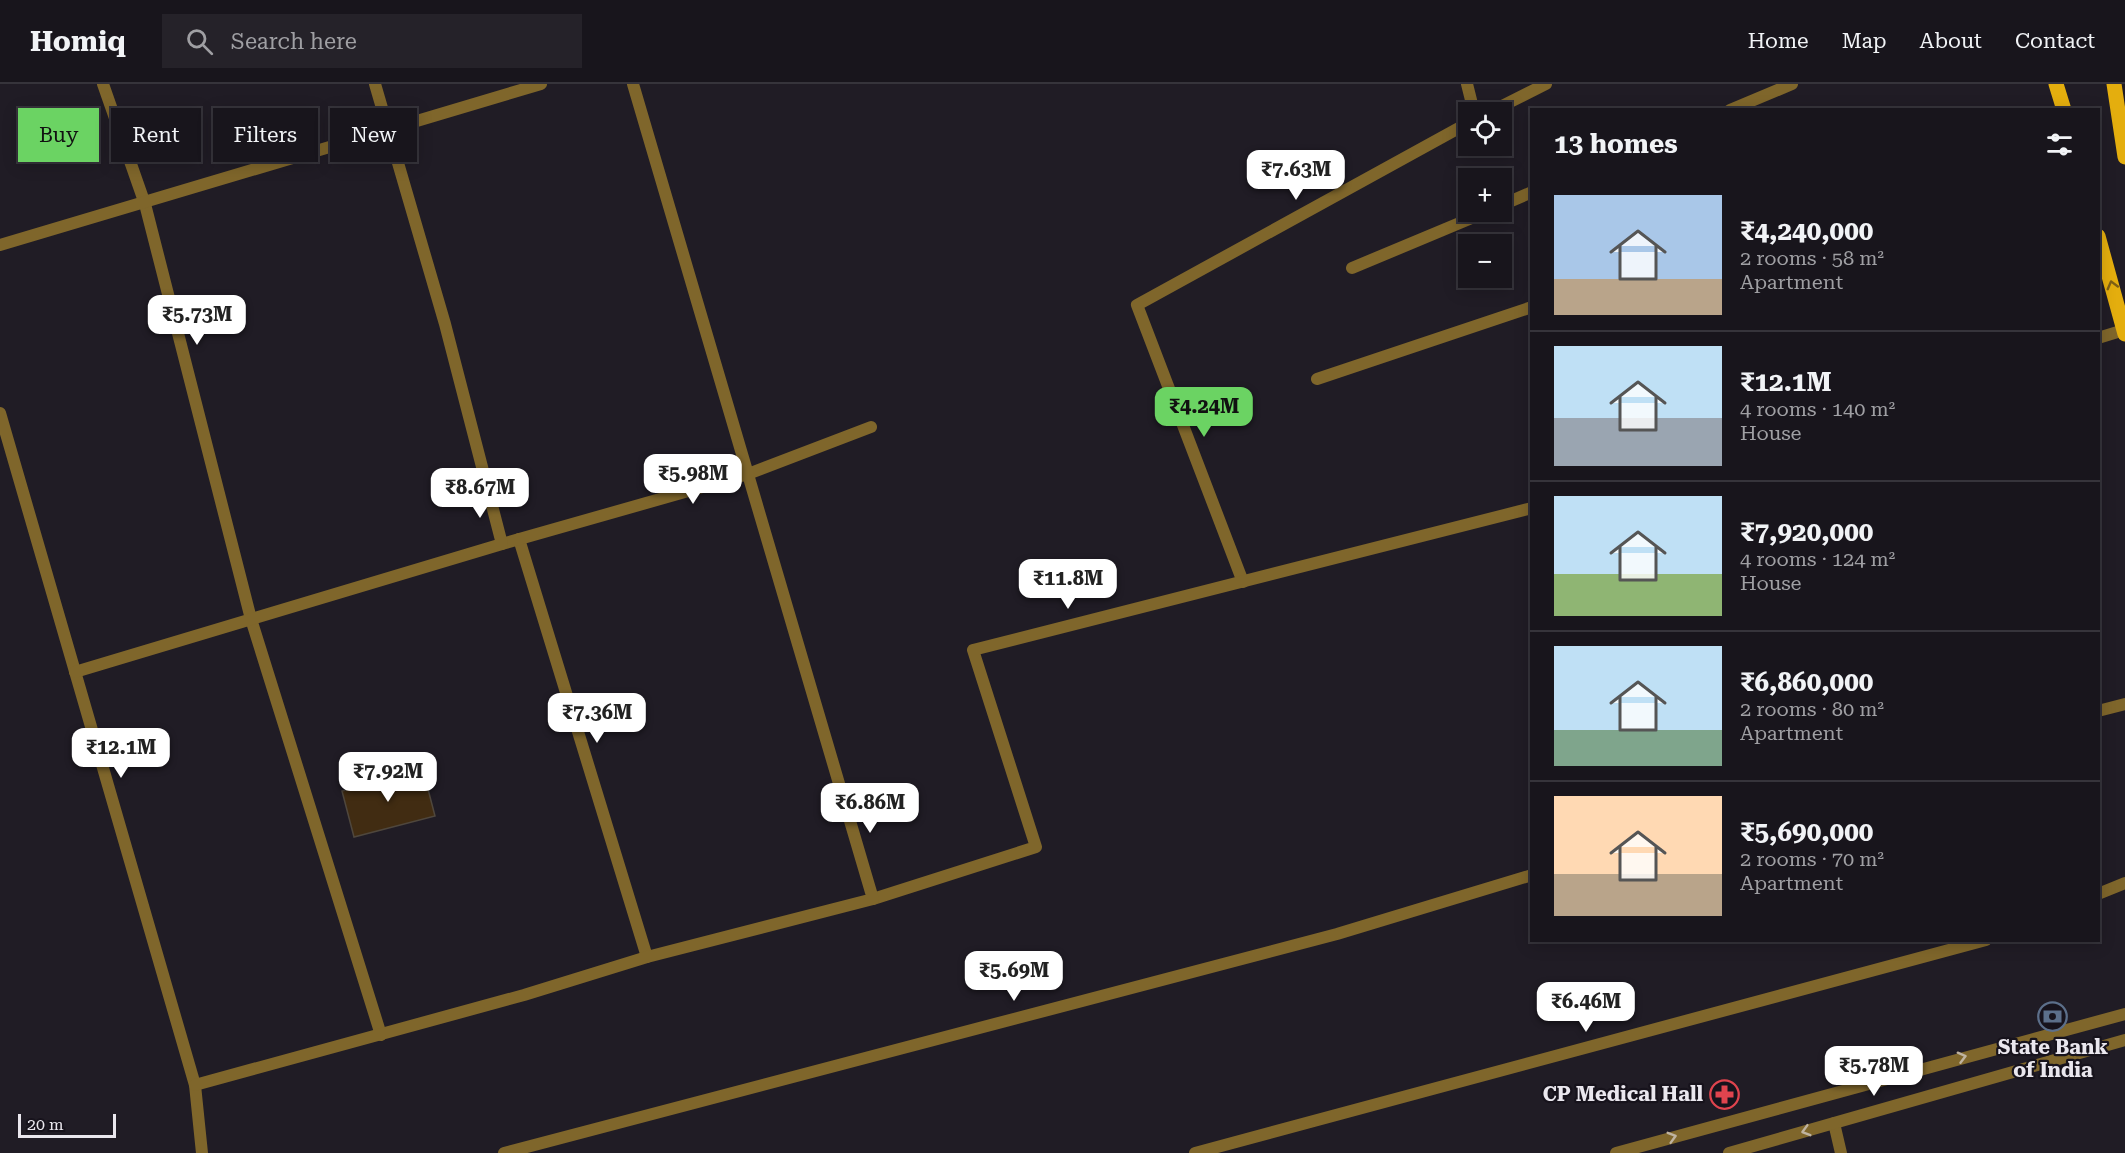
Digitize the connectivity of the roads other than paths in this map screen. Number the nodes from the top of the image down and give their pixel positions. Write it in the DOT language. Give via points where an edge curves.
graph roads {
  1 [pos="103,84"];
  2 [pos="375,84"];
  3 [pos="541,84"];
  4 [pos="633,84"];
  5 [pos="1467,84"];
  6 [pos="1546,84"];
  7 [pos="1792,84"];
  8 [pos="2056,84"];
  9 [pos="2114,84"];
  10 [pos="1472,102"];
  11 [pos="1510,102"];
  12 [pos="382,108"];
  13 [pos="1735,108"];
  14 [pos="2063,108"];
  15 [pos="417,122"];
  16 [pos="1458,128"];
  17 [pos="330,149"];
  18 [pos="2125,157"];
  19 [pos="398,162"];
  20 [pos="1530,193"];
  21 [pos="1512,201"];
  22 [pos="145,204"];
  23 [pos="1462,222"];
  24 [pos="2100,243"];
  25 [pos="0,244"];
  26 [pos="1352,268"];
  27 [pos="1530,308"];
  28 [pos="2125,332"];
  29 [pos="2100,338"];
  30 [pos="1317,380"];
  31 [pos="0,413"];
  32 [pos="871,427"];
  33 [pos="748,474"];
  34 [pos="1530,509"];
  35 [pos="519,538"];
  36 [pos="502,544"];
  37 [pos="1243,582"];
  38 [pos="251,620"];
  39 [pos="75,672"];
  40 [pos="2125,704"];
  41 [pos="2100,710"];
  42 [pos="1530,876"];
  43 [pos="2125,884"];
  44 [pos="2100,893"];
  45 [pos="873,899"];
  46 [pos="1979,942"];
  47 [pos="647,957"];
  48 [pos="2125,1014"];
  49 [pos="381,1035"];
  50 [pos="2125,1041"];
  51 [pos="195,1085"];
  52 [pos="1834,1123"];
  53 [pos="202,1153"];
  54 [pos="504,1153"];
  55 [pos="1195,1153"];
  56 [pos="1616,1153"];
  57 [pos="1729,1153"];
  58 [pos="1841,1153"];
  1 -- 22 [label="street"];
  2 -- 12 [label="street"];
  3 -- 15 [label="street"];
  4 -- 33 [label="street"];
  5 -- 10 [label="street"];
  6 -- 11 [label="street"];
  7 -- 13 [label="street"];
  8 -- 14 [label="main road"];
  9 -- 18 [label="main road"];
  16 -- 37 [label="street" via="1137,305"];
  17 -- 22 [label="street"];
  19 -- 36 [label="street"];
  20 -- 21 [label="street"];
  22 -- 25 [label="street"];
  22 -- 38 [label="street"];
  23 -- 26 [label="street"];
  28 -- 24 [label="main road, one-way"];
  27 -- 30 [label="street"];
  28 -- 29 [label="street"];
  31 -- 39 [label="street"];
  32 -- 33 [label="street"];
  33 -- 35 [label="street"];
  33 -- 45 [label="street"];
  34 -- 37 [label="street"];
  35 -- 36 [label="street"];
  35 -- 47 [label="street"];
  36 -- 38 [label="street"];
  37 -- 45 [label="street" via="974,650 1036,847"];
  38 -- 39 [label="street"];
  38 -- 49 [label="street"];
  39 -- 51 [label="street"];
  40 -- 41 [label="street"];
  42 -- 54 [label="street" via="1337,934"];
  43 -- 44 [label="street"];
  45 -- 47 [label="street"];
  46 -- 55 [label="street"];
  47 -- 49 [label="street"];
  56 -- 48 [label="street, one-way"];
  49 -- 51 [label="street"];
  50 -- 52 [label="street"];
  51 -- 53 [label="street"];
  52 -- 57 [label="street, one-way"];
  52 -- 58 [label="street"];
}
